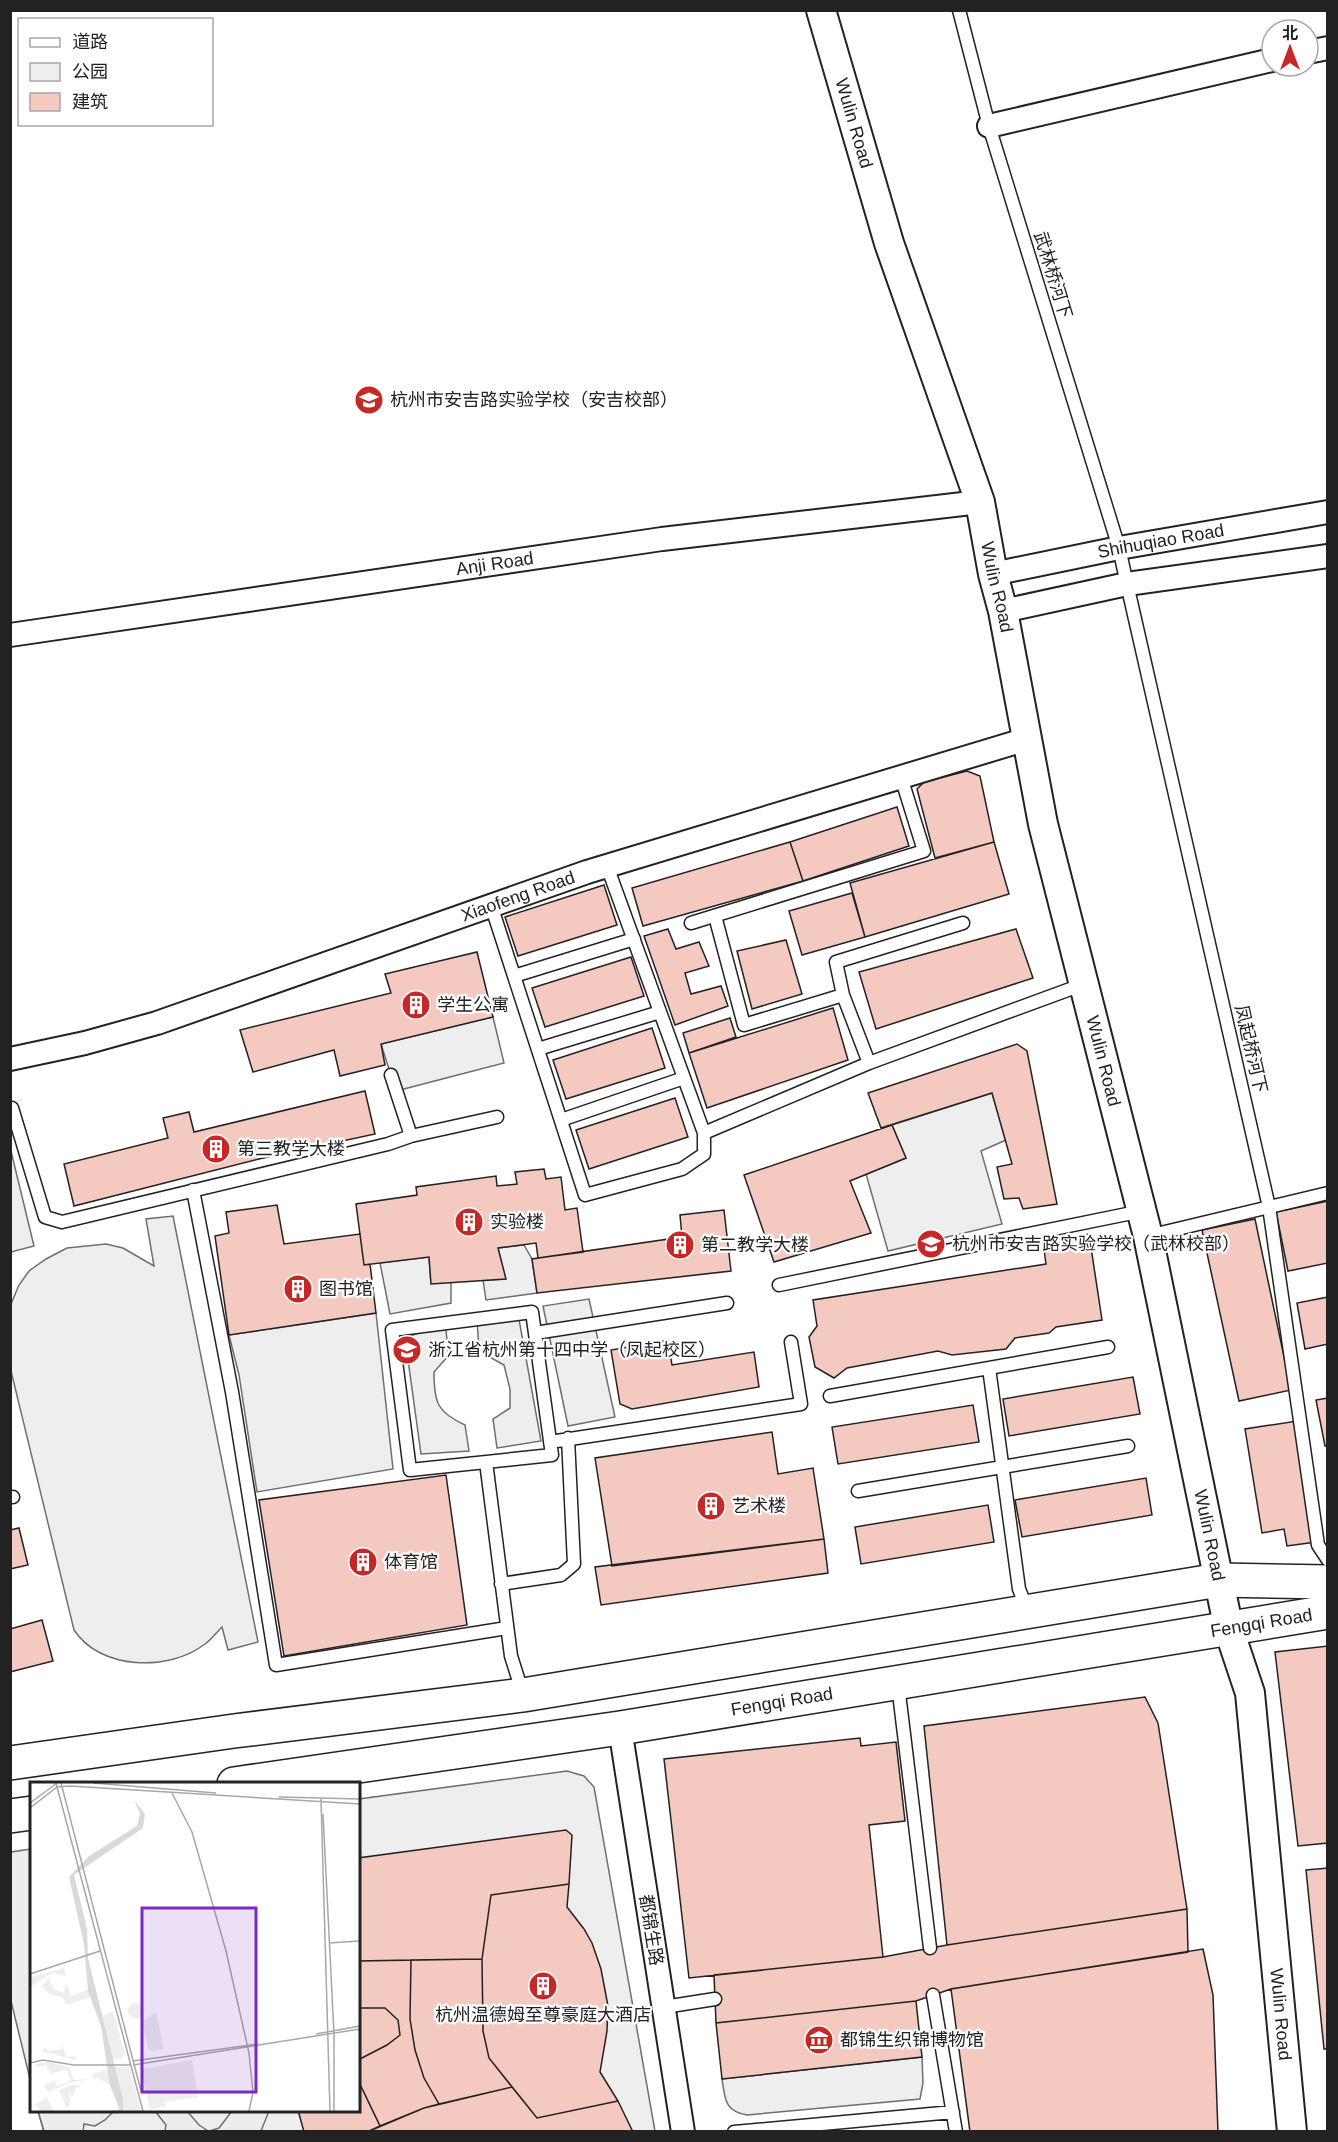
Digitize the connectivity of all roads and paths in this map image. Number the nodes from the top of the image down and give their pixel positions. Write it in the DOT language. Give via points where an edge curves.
graph roads {
  1 [pos="821,10"];
  2 [pos="959,10"];
  3 [pos="1260,63"];
  4 [pos="989,126"];
  5 [pos="980,502"];
  6 [pos="1328,512"];
  7 [pos="1119,548"];
  8 [pos="1328,556"];
  9 [pos="993,574"];
  10 [pos="1127,584"];
  11 [pos="1003,611"];
  12 [pos="10,635"];
  13 [pos="1027,739"];
  14 [pos="901,777"];
  15 [pos="607,866"];
  16 [pos="491,905"];
  17 [pos="715,916"];
  18 [pos="963,922"];
  19 [pos="691,923"];
  20 [pos="634,939"];
  21 [pos="514,976"];
  22 [pos="1084,984"];
  23 [pos="843,995"];
  24 [pos="660,1012"];
  25 [pos="538,1049"];
  26 [pos="10,1059"];
  27 [pos="869,1063"];
  28 [pos="391,1075"];
  29 [pos="684,1078"];
  30 [pos="12,1108"];
  31 [pos="497,1117"];
  32 [pos="561,1120"];
  33 [pos="704,1133"];
  34 [pos="411,1136"];
  35 [pos="193,1190"];
  36 [pos="1328,1193"];
  37 [pos="1269,1208"];
  38 [pos="1145,1224"];
  39 [pos="779,1286"];
  40 [pos="726,1303"];
  41 [pos="535,1333"];
  42 [pos="791,1342"];
  43 [pos="1108,1347"];
  44 [pos="989,1368"];
  45 [pos="830,1395"];
  46 [pos="568,1438"];
  47 [pos="550,1442"];
  48 [pos="1128,1446"];
  49 [pos="486,1462"];
  50 [pos="1002,1466"];
  51 [pos="858,1491"];
  52 [pos="1328,1560"];
  53 [pos="1219,1580"];
  54 [pos="1328,1582"];
  55 [pos="501,1584"];
  56 [pos="1028,1611"];
  57 [pos="1328,1612"];
  58 [pos="507,1628"];
  59 [pos="1229,1630"];
  60 [pos="898,1683"];
  61 [pos="523,1695"];
  62 [pos="620,1728"];
  63 [pos="10,1763"];
  64 [pos="248,1782"];
  65 [pos="30,1813"];
  66 [pos="10,1816"];
  67 [pos="930,1948"];
  68 [pos="933,1995"];
  69 [pos="715,1999"];
  70 [pos="664,2007"];
  71 [pos="953,2112"];
  72 [pos="683,2132"];
  73 [pos="734,2132"];
  74 [pos="956,2132"];
  75 [pos="1292,2132"];
  1 -- 5 [label="street, Wulin Road" via="889,243"];
  2 -- 4 [label="lane, 武林桥河下"];
  3 -- 4 [label="street"];
  4 -- 7 [label="lane, 武林桥河下"];
  5 -- 9 [label="street, Wulin Road"];
  5 -- 12 [label="street, Anji Road" via="662,539"];
  6 -- 7 [label="street, Shihuqiao Road"];
  7 -- 9 [label="street, Shihuqiao Road"];
  7 -- 10 [label="lane, 凤起桥河下"];
  8 -- 10 [label="street, Shihuqiao Road"];
  9 -- 11 [label="street, Wulin Road"];
  10 -- 11 [label="street, Shihuqiao Road"];
  10 -- 37 [label="lane, 凤起桥河下"];
  11 -- 13 [label="street, Wulin Road"];
  13 -- 14 [label="street, Xiaofeng Road"];
  13 -- 22 [label="street, Wulin Road" via="1043,824"];
  14 -- 15 [label="street, Xiaofeng Road"];
  14 -- 17 [label="lane" via="924,851"];
  15 -- 16 [label="street, Xiaofeng Road"];
  15 -- 20 [label="lane"];
  16 -- 21 [label="lane"];
  16 -- 26 [label="street, Xiaofeng Road" via="157,1023"];
  17 -- 19 [label="lane"];
  17 -- 23 [label="lane" via="744,1025"];
  18 -- 23 [label="lane" via="836,962"];
  20 -- 21 [label="lane"];
  20 -- 24 [label="lane"];
  21 -- 25 [label="lane"];
  22 -- 27 [label="lane"];
  22 -- 38 [label="street, Wulin Road"];
  23 -- 27 [label="lane"];
  24 -- 25 [label="lane"];
  24 -- 29 [label="lane"];
  25 -- 32 [label="lane"];
  27 -- 33 [label="lane"];
  28 -- 34 [label="lane"];
  29 -- 32 [label="lane"];
  29 -- 33 [label="lane"];
  30 -- 35 [label="lane" via="45,1217 62,1221"];
  31 -- 34 [label="lane"];
  32 -- 33 [label="lane" via="585,1195 682,1169 704,1154"];
  34 -- 35 [label="lane"];
  35 -- 58 [label="lane" via="232,1392 276,1665"];
  36 -- 37 [label="lane"];
  37 -- 38 [label="lane"];
  37 -- 52 [label="lane, 凤起桥河下" via="1318,1545"];
  38 -- 39 [label="lane"];
  38 -- 53 [label="street, Wulin Road"];
  40 -- 41 [label="lane"];
  41 -- 47 [label="lane"];
  41 -- 49 [label="lane" via="532,1312 392,1330 410,1470"];
  42 -- 46 [label="lane" via="801,1404"];
  43 -- 44 [label="lane"];
  44 -- 45 [label="lane"];
  44 -- 50 [label="lane"];
  46 -- 47 [label="lane"];
  46 -- 55 [label="lane" via="574,1564 561,1575"];
  47 -- 49 [label="lane" via="552,1455"];
  48 -- 50 [label="lane"];
  49 -- 55 [label="lane"];
  50 -- 51 [label="lane"];
  50 -- 56 [label="lane" via="1019,1589"];
  53 -- 54 [label="main road"];
  53 -- 56 [label="main road"];
  53 -- 59 [label="street, Wulin Road"];
  55 -- 58 [label="lane"];
  56 -- 61 [label="main road"];
  57 -- 59 [label="main road, Fengqi Road"];
  58 -- 61 [label="lane"];
  59 -- 60 [label="main road, Fengqi Road"];
  59 -- 75 [label="street, Wulin Road" via="1250,1693"];
  60 -- 62 [label="main road, Fengqi Road"];
  60 -- 67 [label="lane"];
  61 -- 63 [label="main road"];
  62 -- 64 [label="main road, Fengqi Road"];
  62 -- 70 [label="street, 都锦生路"];
  65 -- 66 [label="main road"];
  68 -- 71 [label="lane"];
  69 -- 70 [label="lane"];
  70 -- 72 [label="street, 都锦生路"];
  71 -- 73 [label="lane"];
  71 -- 74 [label="lane"];
}
